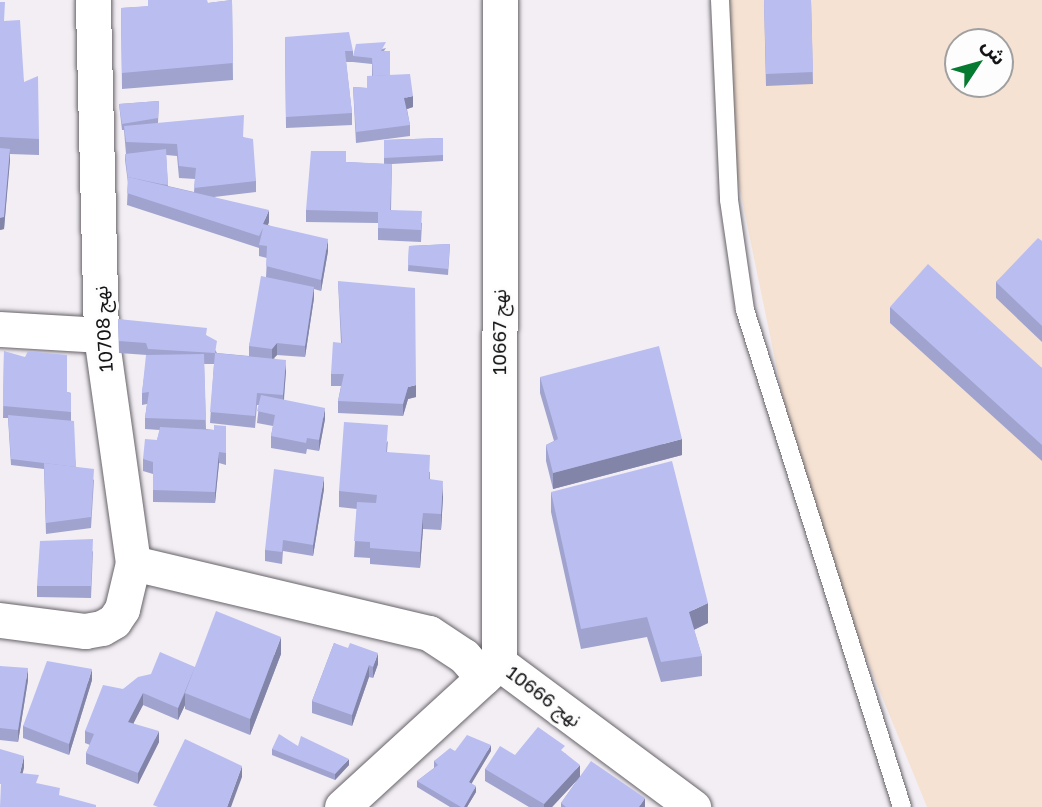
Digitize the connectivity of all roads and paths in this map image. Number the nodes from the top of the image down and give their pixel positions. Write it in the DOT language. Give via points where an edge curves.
graph roads {
  1 [pos="93,0"];
  2 [pos="500,0"];
  3 [pos="720,0"];
  4 [pos="0,329"];
  5 [pos="101,335"];
  6 [pos="133,563"];
  7 [pos="0,620"];
  8 [pos="491,670"];
  9 [pos="342,807"];
  10 [pos="693,807"];
  11 [pos="902,807"];
  1 -- 5 [label="street, نهج 10708"];
  2 -- 8 [label="street, نهج 10667"];
  3 -- 11 [label="lane" via="729,200 745,310"];
  4 -- 5 [label="street"];
  5 -- 6 [label="street, نهج 10708"];
  6 -- 7 [label="street, نهج 10708" via="128,593 114,621 102,628 85,631"];
  6 -- 8 [label="street" via="429,633"];
  8 -- 9 [label="street, نهج 10666"];
  8 -- 10 [label="street, نهج 10666"];
}
